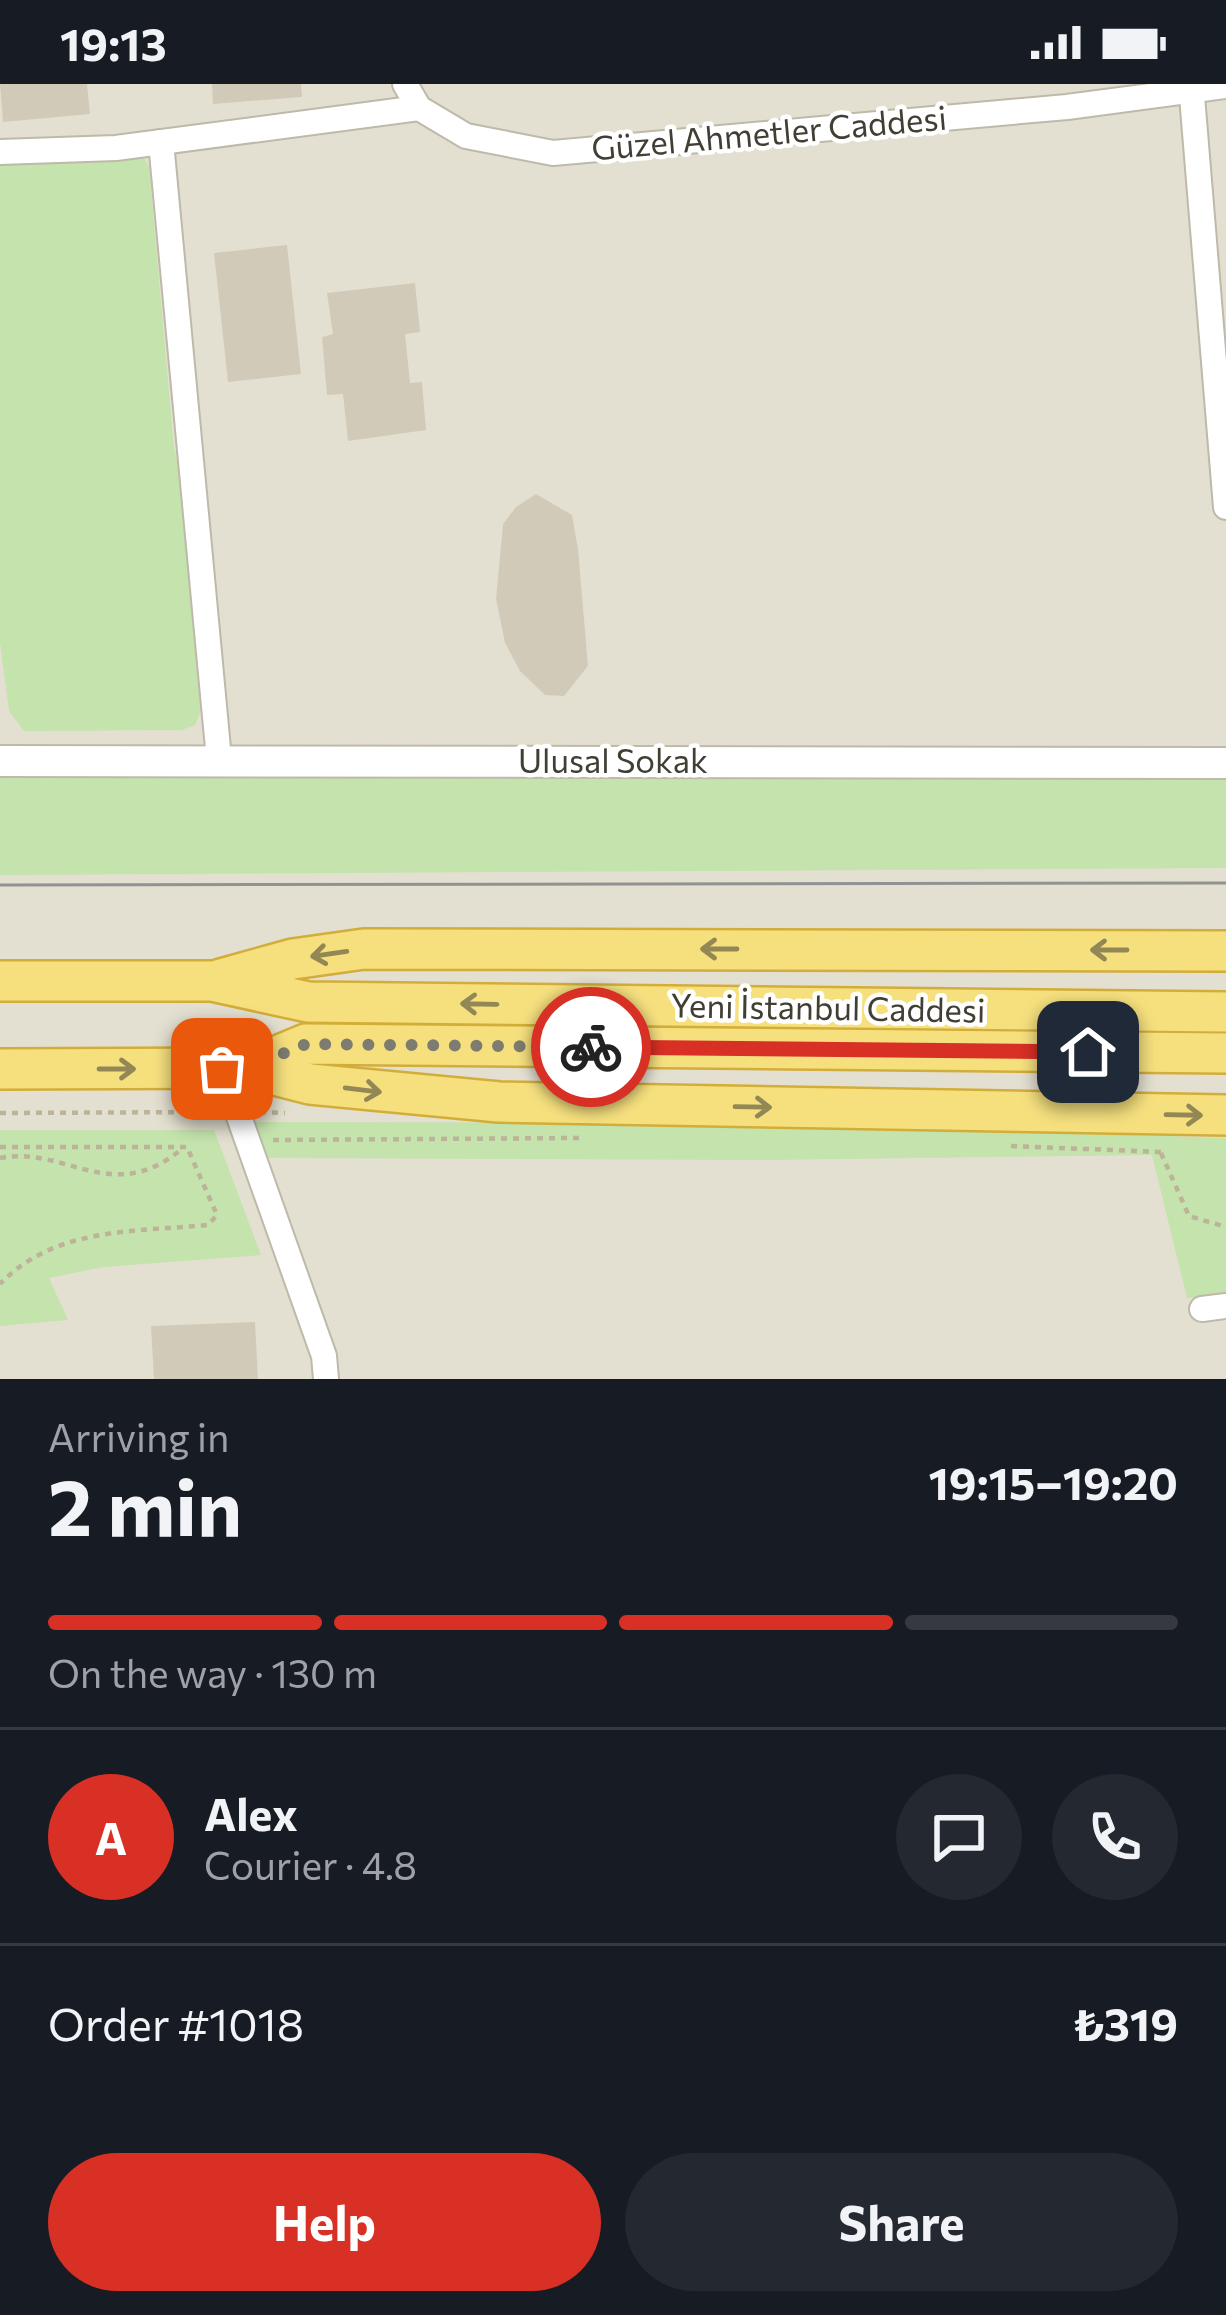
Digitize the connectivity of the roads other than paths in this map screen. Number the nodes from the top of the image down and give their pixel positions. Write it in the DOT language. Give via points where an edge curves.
graph roads {
  1 [pos="405,84"];
  2 [pos="1226,86"];
  3 [pos="1192,88"];
  4 [pos="419,107"];
  5 [pos="161,142"];
  6 [pos="0,152"];
  7 [pos="1226,507"];
  8 [pos="219,759"];
  9 [pos="0,761"];
  10 [pos="1226,763"];
  11 [pos="1226,951"];
  12 [pos="0,981"];
  13 [pos="212,981"];
  14 [pos="1226,1012"];
  15 [pos="1226,1054"];
  16 [pos="235,1068"];
  17 [pos="0,1069"];
  18 [pos="1226,1115"];
  19 [pos="326,1379"];
  1 -- 4 [label="street, Güzel Ahmetler Caddesi"];
  2 -- 3 [label="street, Güzel Ahmetler Caddesi"];
  3 -- 4 [label="street, Güzel Ahmetler Caddesi" via="553,153 466,136"];
  3 -- 7 [label="street"];
  4 -- 5 [label="street"];
  5 -- 6 [label="street"];
  5 -- 8 [label="street"];
  8 -- 9 [label="street, Ulusal Sokak"];
  8 -- 10 [label="street, Ulusal Sokak"];
  11 -- 13 [label="highway, one-way" via="364,949"];
  12 -- 13 [label="highway, Yeni İstanbul Caddesi"];
  14 -- 13 [label="highway, Yeni İstanbul Caddesi, one-way" via="308,1002"];
  15 -- 16 [label="highway, Yeni İstanbul Caddesi" via="306,1044"];
  17 -- 16 [label="highway, Yeni İstanbul Caddesi, one-way"];
  16 -- 18 [label="highway, one-way" via="310,1084 499,1102"];
  16 -- 19 [label="street" via="234,1112"];
}
